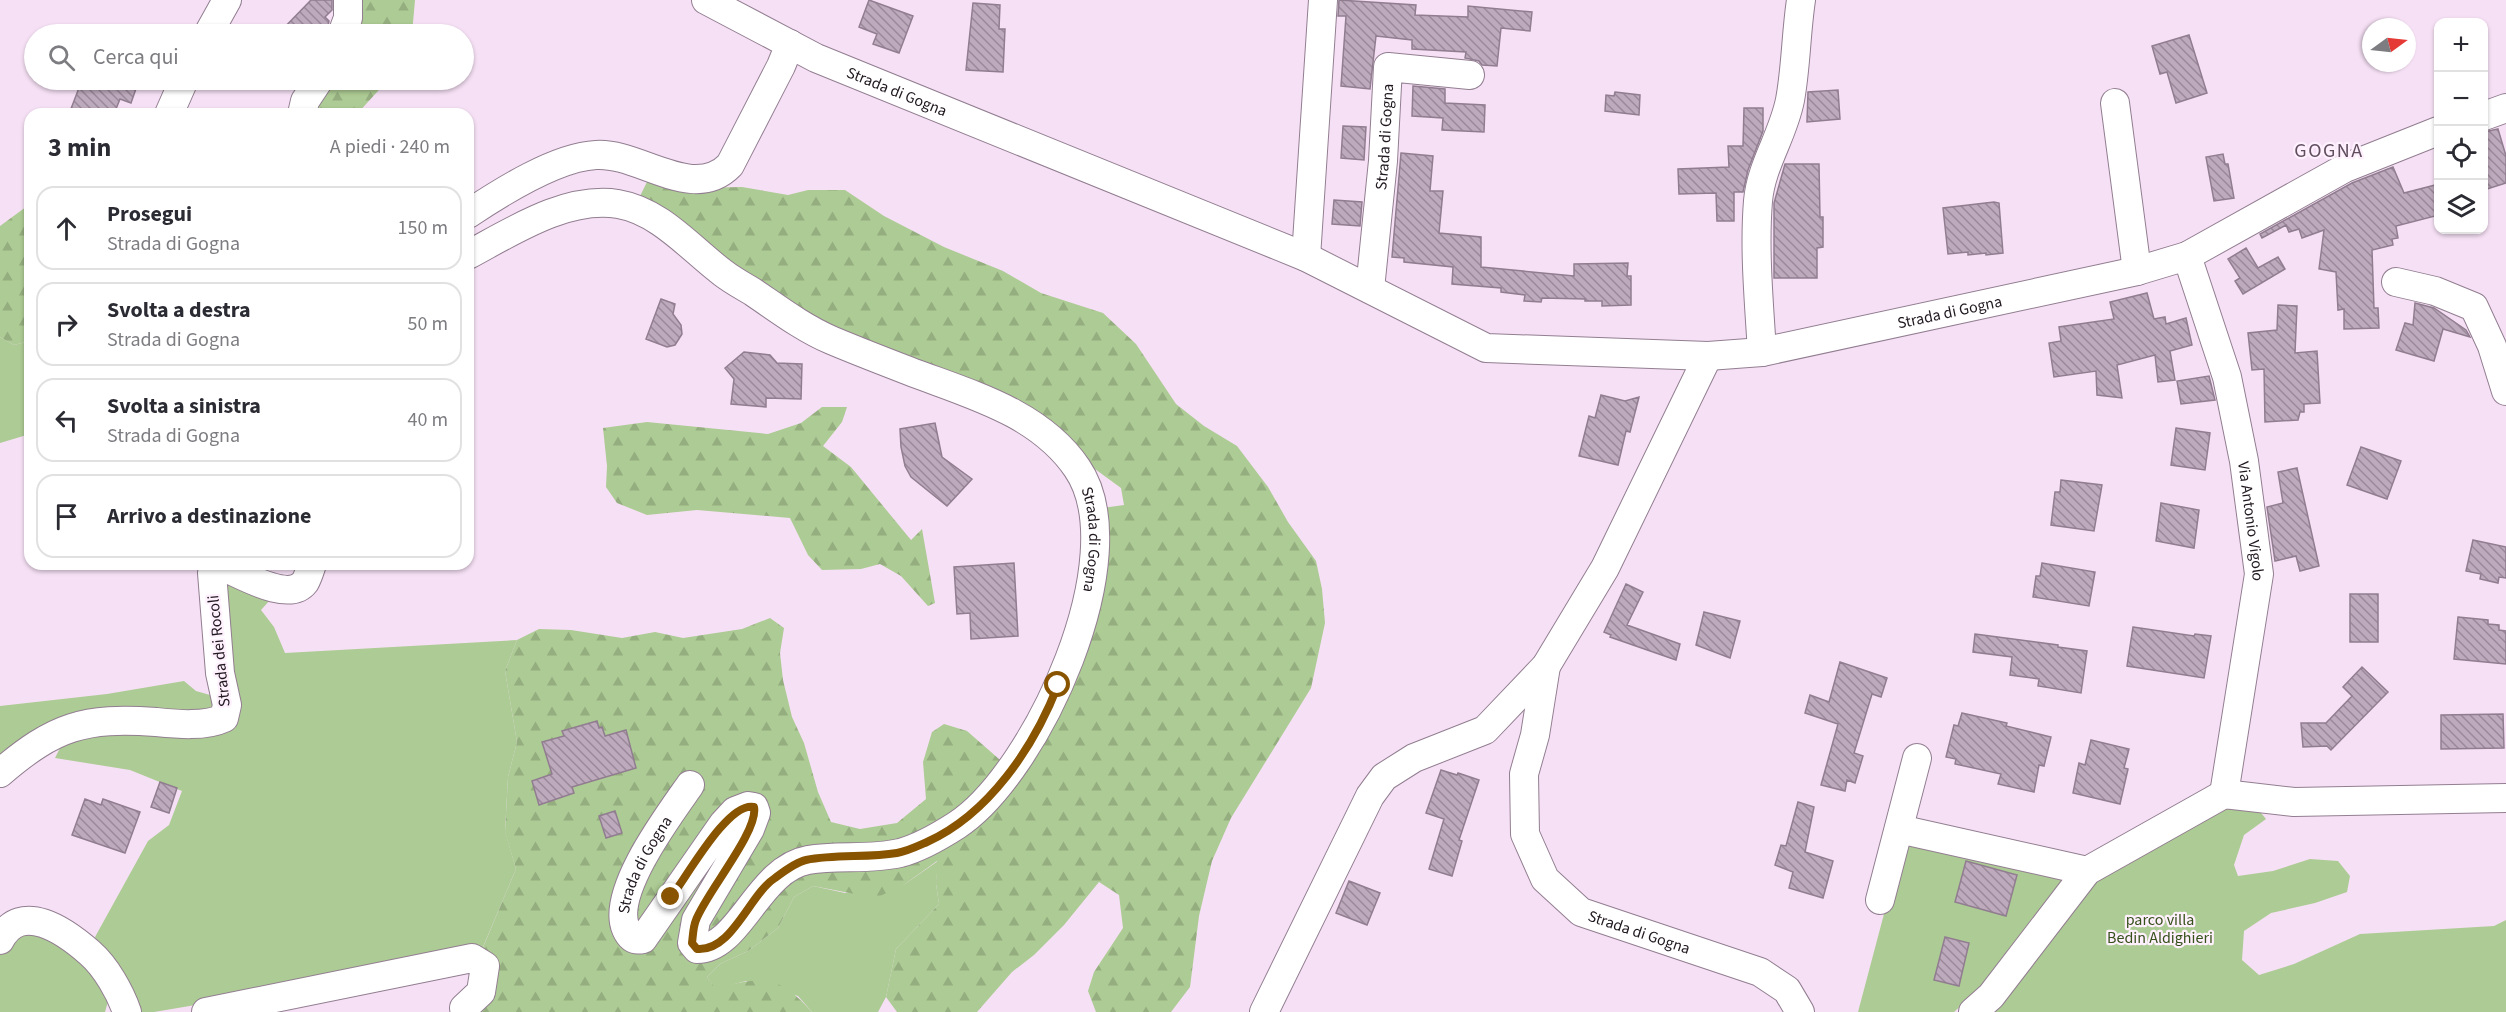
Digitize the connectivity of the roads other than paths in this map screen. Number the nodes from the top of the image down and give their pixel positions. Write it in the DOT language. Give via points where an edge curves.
graph roads {
  1 [pos="227,0"];
  2 [pos="348,0"];
  3 [pos="705,0"];
  4 [pos="1323,0"];
  5 [pos="1801,0"];
  6 [pos="214,24"];
  7 [pos="346,24"];
  8 [pos="790,44"];
  9 [pos="1470,75"];
  10 [pos="180,90"];
  11 [pos="312,90"];
  12 [pos="2115,103"];
  13 [pos="172,108"];
  14 [pos="304,108"];
  15 [pos="2506,108"];
  16 [pos="2488,115"];
  17 [pos="2434,133"];
  18 [pos="474,211"];
  19 [pos="474,252"];
  20 [pos="2187,256"];
  21 [pos="1306,257"];
  22 [pos="2137,271"];
  23 [pos="2396,282"];
  24 [pos="1370,289"];
  25 [pos="1762,352"];
  26 [pos="1708,356"];
  27 [pos="2506,391"];
  28 [pos="216,570"];
  29 [pos="230,570"];
  30 [pos="310,570"];
  31 [pos="1546,666"];
  32 [pos="1917,758"];
  33 [pos="0,773"];
  34 [pos="690,785"];
  35 [pos="2224,794"];
  36 [pos="2506,798"];
  37 [pos="1899,829"];
  38 [pos="2087,871"];
  39 [pos="1880,900"];
  40 [pos="0,940"];
  41 [pos="464,1008"];
  42 [pos="127,1012"];
  43 [pos="206,1012"];
  44 [pos="1264,1012"];
  45 [pos="1800,1012"];
  46 [pos="1973,1012"];
  1 -- 6 [label="street"];
  2 -- 7 [label="street"];
  3 -- 8 [label="street, Strada di Gogna"];
  4 -- 21 [label="street"];
  5 -- 25 [label="street" via="1790,101 1777,143 1767,159 1758,199"];
  8 -- 18 [label="street" via="730,165 722,172 700,179 680,177 639,163 597,155 549,169"];
  8 -- 21 [label="street, Strada di Gogna"];
  9 -- 24 [label="street, Strada di Gogna" via="1388,67"];
  10 -- 13 [label="street"];
  11 -- 14 [label="street"];
  12 -- 22 [label="street"];
  15 -- 16 [label="street"];
  17 -- 20 [label="street, Strada di Gogna" via="2345,168"];
  19 -- 34 [label="street, Strada di Gogna" via="573,206 594,201 624,205 671,229 813,337 970,393 1031,424 1053,440 1084,480 1095,526 1085,609 1048,710 1004,779 960,824 900,853 804,860 772,879 722,942 697,949 692,943 696,920 750,830 756,813 754,807 748,806 723,824 643,939 636,940 629,937 624,926 626,896 669,815"];
  20 -- 22 [label="street, Strada di Gogna"];
  20 -- 35 [label="street, Via Antonio Vigolo" via="2228,377 2259,574"];
  21 -- 24 [label="street, Strada di Gogna"];
  22 -- 25 [label="street, Strada di Gogna"];
  23 -- 27 [label="street" via="2435,291 2474,307"];
  24 -- 26 [label="street, Strada di Gogna" via="1486,348"];
  25 -- 26 [label="street, Strada di Gogna"];
  26 -- 31 [label="street, Strada di Gogna" via="1605,568"];
  28 -- 33 [label="street, Strada dei Rocoli" via="212,573 219,663 227,705 224,718 206,723 83,723 30,747"];
  29 -- 30 [label="street, Strada dei Rocoli" via="290,591 306,581"];
  31 -- 44 [label="street, Strada di Gogna" via="1485,730 1414,758 1384,777 1370,796"];
  31 -- 45 [label="street, Strada di Gogna" via="1524,774 1525,834 1545,879 1581,912 1760,972 1787,990"];
  32 -- 37 [label="street"];
  35 -- 36 [label="street" via="2294,802"];
  35 -- 38 [label="street"];
  37 -- 38 [label="street"];
  37 -- 39 [label="street"];
  38 -- 46 [label="street" via="1991,996"];
  40 -- 42 [label="street" via="5,930 26,919 58,930 90,953"];
  41 -- 43 [label="street" via="481,992 485,966 472,958"];
}
